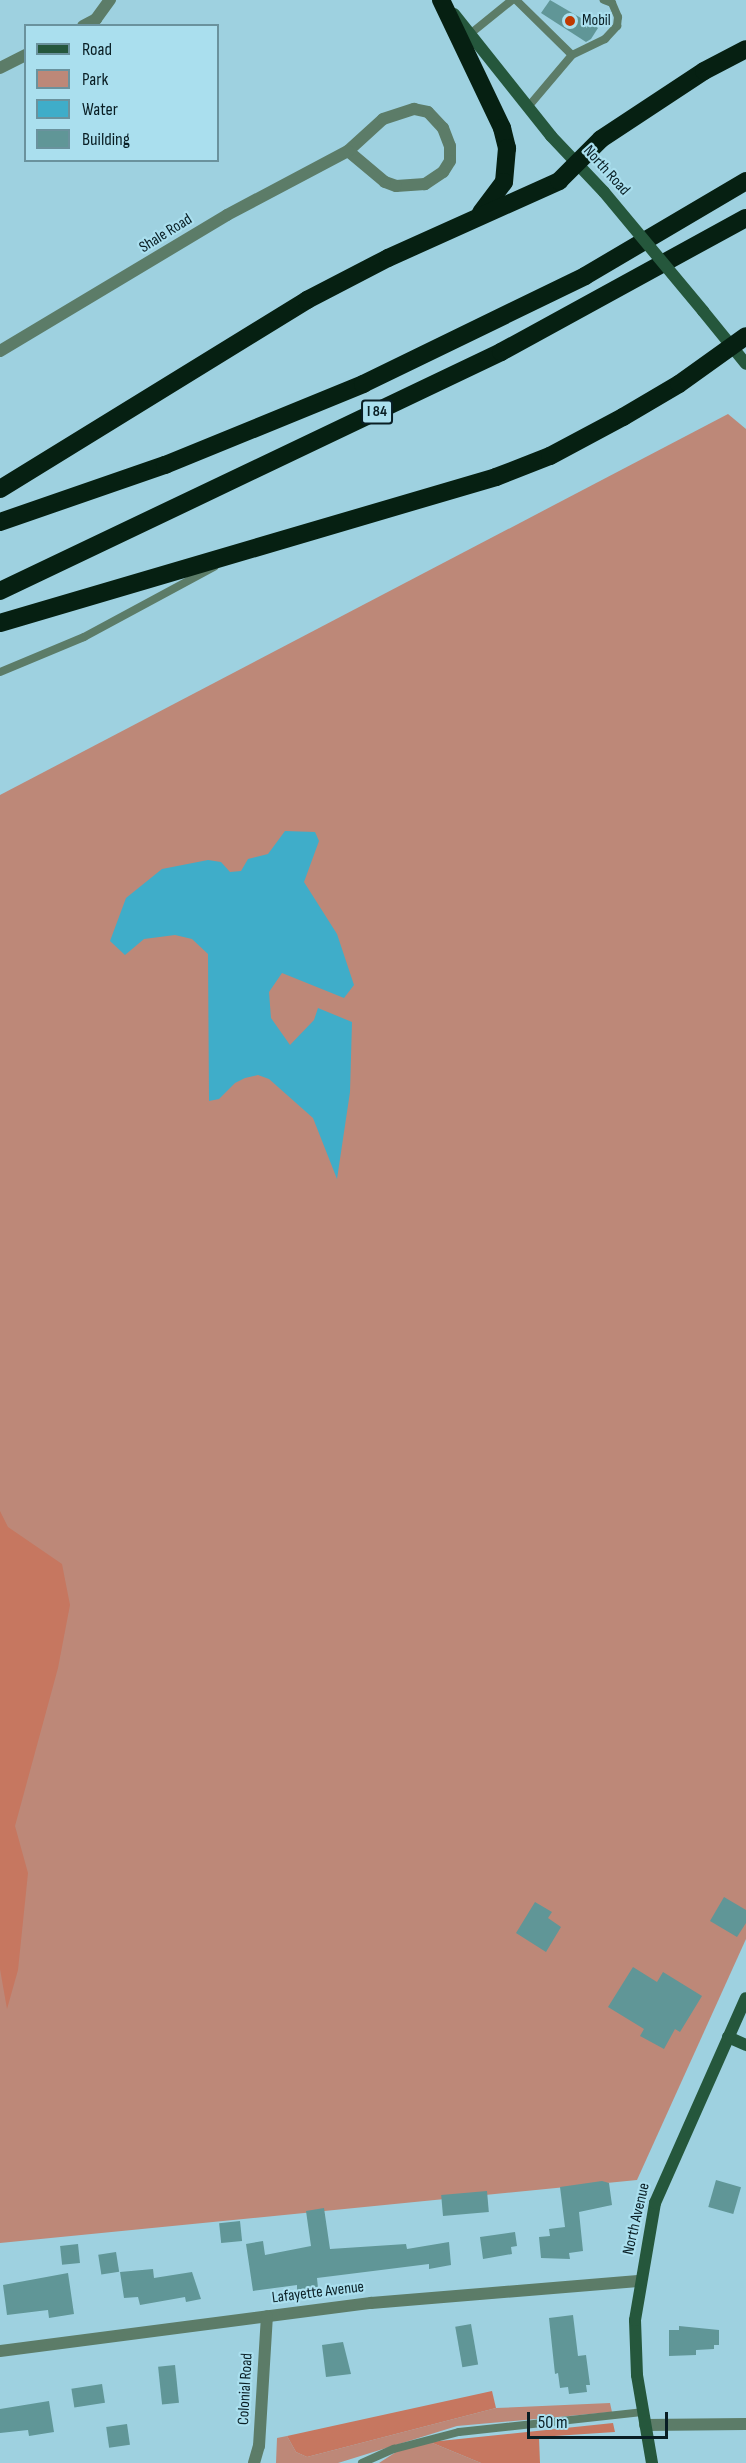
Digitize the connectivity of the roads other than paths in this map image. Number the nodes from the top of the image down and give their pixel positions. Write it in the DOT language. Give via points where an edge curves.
graph roads {
  1 [pos="110,0"];
  2 [pos="442,0"];
  3 [pos="514,0"];
  4 [pos="604,0"];
  5 [pos="87,24"];
  6 [pos="470,34"];
  7 [pos="746,49"];
  8 [pos="572,55"];
  9 [pos="24,56"];
  10 [pos="0,68"];
  11 [pos="528,108"];
  12 [pos="348,151"];
  13 [pos="579,165"];
  14 [pos="746,182"];
  15 [pos="746,218"];
  16 [pos="470,220"];
  17 [pos="739,342"];
  18 [pos="2,350"];
  19 [pos="746,364"];
  20 [pos="0,489"];
  21 [pos="0,522"];
  22 [pos="238,554"];
  23 [pos="0,591"];
  24 [pos="0,623"];
  25 [pos="0,672"];
  26 [pos="746,1998"];
  27 [pos="729,2037"];
  28 [pos="746,2045"];
  29 [pos="641,2281"];
  30 [pos="267,2316"];
  31 [pos="0,2351"];
  32 [pos="643,2419"];
  33 [pos="746,2424"];
  34 [pos="254,2463"];
  35 [pos="362,2463"];
  36 [pos="652,2463"];
  1 -- 5 [label="street" via="96,19"];
  2 -- 6 [label="main road, North Road"];
  2 -- 16 [label="highway" via="502,128 507,148 500,190"];
  3 -- 6 [label="lane"];
  3 -- 8 [label="lane"];
  4 -- 8 [label="lane" via="612,3 618,17 616,26 605,39"];
  6 -- 11 [label="main road, North Road"];
  7 -- 13 [label="highway" via="704,71 601,139"];
  8 -- 11 [label="lane"];
  9 -- 10 [label="street"];
  11 -- 13 [label="main road, North Road"];
  12 -- 12 [label="street, Shale Road" via="383,119 414,109 428,112 443,128 450,146 450,161 425,184 396,186 385,182"];
  12 -- 18 [label="street, Shale Road" via="227,215"];
  13 -- 16 [label="highway" via="559,181"];
  13 -- 17 [label="main road, North Road, bridge" via="703,311"];
  14 -- 21 [label="highway, I 84" via="585,276 373,380 165,465"];
  15 -- 23 [label="highway, I 84" via="520,343"];
  16 -- 20 [label="highway" via="307,300"];
  17 -- 19 [label="main road, North Road"];
  17 -- 22 [label="highway" via="679,384 550,456 437,497"];
  22 -- 24 [label="highway"];
  22 -- 25 [label="lane" via="109,625"];
  26 -- 27 [label="main road, North Avenue"];
  27 -- 28 [label="main road"];
  27 -- 29 [label="main road, North Avenue" via="665,2174"];
  29 -- 30 [label="street, Lafayette Avenue" via="383,2302"];
  29 -- 32 [label="main road, North Avenue" via="635,2319"];
  30 -- 31 [label="street, Lafayette Avenue"];
  30 -- 34 [label="street, Colonial Road" via="259,2446"];
  32 -- 33 [label="street"];
  32 -- 35 [label="lane" via="459,2432 394,2449"];
  32 -- 36 [label="main road, North Avenue"];
}
